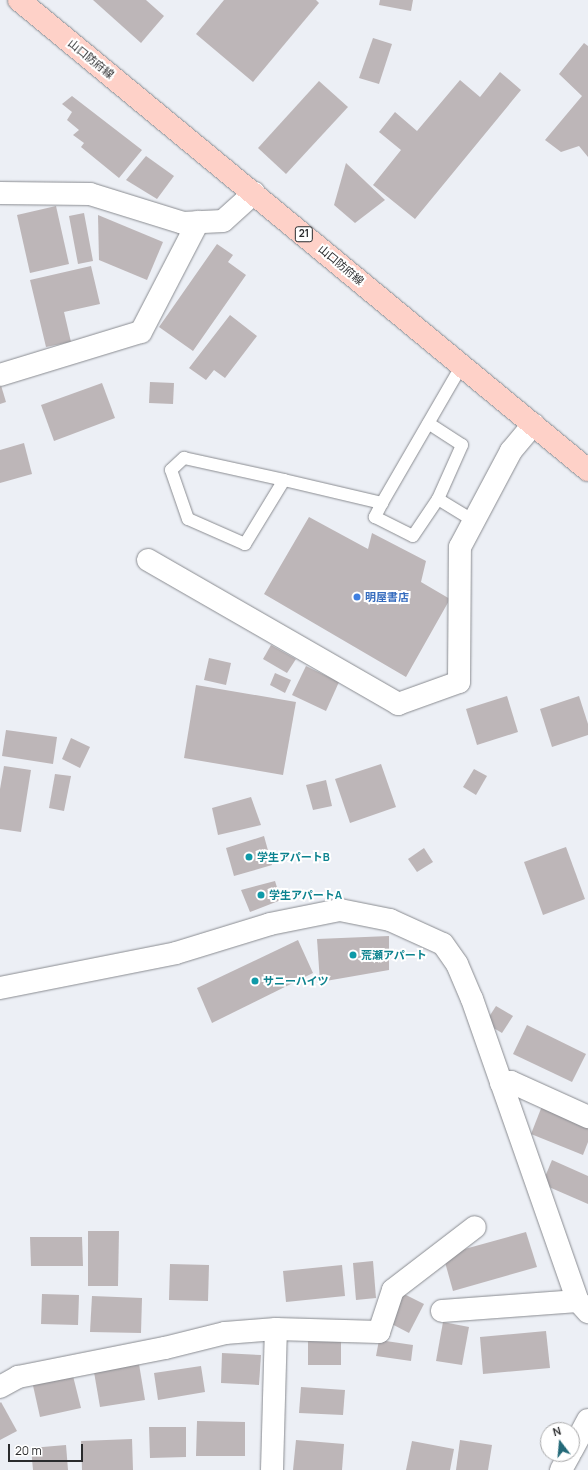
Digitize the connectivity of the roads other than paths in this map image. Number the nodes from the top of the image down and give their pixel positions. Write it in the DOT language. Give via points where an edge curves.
graph roads {
  1 [pos="19,0"];
  2 [pos="0,193"];
  3 [pos="254,193"];
  4 [pos="198,222"];
  5 [pos="462,365"];
  6 [pos="0,375"];
  7 [pos="428,423"];
  8 [pos="534,424"];
  9 [pos="588,470"];
  10 [pos="284,480"];
  11 [pos="438,499"];
  12 [pos="382,503"];
  13 [pos="474,521"];
  14 [pos="148,560"];
  15 [pos="0,988"];
  16 [pos="501,1083"];
  17 [pos="588,1117"];
  18 [pos="475,1227"];
  19 [pos="583,1307"];
  20 [pos="442,1311"];
  21 [pos="276,1329"];
  22 [pos="0,1387"];
  23 [pos="588,1420"];
  24 [pos="580,1435"];
  25 [pos="272,1470"];
  1 -- 3 [label="main road, 山口防府線 / 21"];
  2 -- 4 [label="street" via="90,194 182,223"];
  3 -- 4 [label="street" via="223,221"];
  3 -- 5 [label="main road, 山口防府線 / 21"];
  4 -- 6 [label="street" via="141,332"];
  5 -- 7 [label="lane"];
  5 -- 8 [label="main road, 山口防府線 / 21"];
  7 -- 11 [label="lane" via="462,445"];
  7 -- 12 [label="lane"];
  8 -- 9 [label="main road, 山口防府線 / 21"];
  8 -- 13 [label="street" via="511,451"];
  10 -- 10 [label="lane" via="184,458 171,470 188,519 244,544"];
  10 -- 12 [label="lane"];
  11 -- 12 [label="lane" via="413,536 375,517"];
  11 -- 13 [label="lane"];
  13 -- 14 [label="street" via="460,547 459,682 398,704"];
  15 -- 16 [label="street" via="176,953 270,924 340,910 390,920 444,944 457,964 472,999"];
  16 -- 17 [label="street" via="510,1082"];
  16 -- 19 [label="street"];
  18 -- 21 [label="street" via="393,1290 379,1332"];
  19 -- 20 [label="street"];
  21 -- 22 [label="street" via="225,1333 18,1377"];
  21 -- 25 [label="street"];
  23 -- 24 [label="street"];
}
